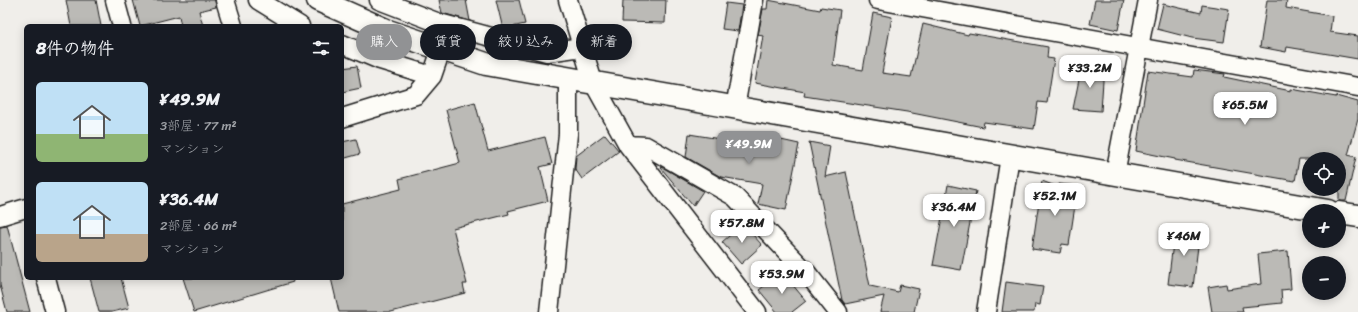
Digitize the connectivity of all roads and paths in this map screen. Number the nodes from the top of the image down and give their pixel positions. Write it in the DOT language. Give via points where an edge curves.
graph roads {
  1 [pos="115,0"];
  2 [pos="225,0"];
  3 [pos="258,0"];
  4 [pos="318,0"];
  5 [pos="379,0"];
  6 [pos="568,0"];
  7 [pos="754,0"];
  8 [pos="878,0"];
  9 [pos="1148,0"];
  10 [pos="413,7"];
  11 [pos="121,24"];
  12 [pos="232,24"];
  13 [pos="297,24"];
  14 [pos="576,27"];
  15 [pos="420,42"];
  16 [pos="344,45"];
  17 [pos="576,48"];
  18 [pos="1139,48"];
  19 [pos="438,60"];
  20 [pos="473,60"];
  21 [pos="586,60"];
  22 [pos="432,76"];
  23 [pos="568,78"];
  24 [pos="593,82"];
  25 [pos="1358,87"];
  26 [pos="735,108"];
  27 [pos="344,117"];
  28 [pos="628,145"];
  29 [pos="1010,156"];
  30 [pos="1115,174"];
  31 [pos="1302,206"];
  32 [pos="24,209"];
  33 [pos="1346,214"];
  34 [pos="0,216"];
  35 [pos="1358,216"];
  36 [pos="47,280"];
  37 [pos="55,312"];
  38 [pos="549,312"];
  39 [pos="757,312"];
  40 [pos="838,312"];
  41 [pos="986,312"];
  1 -- 11 [label="street"];
  2 -- 12 [label="street"];
  3 -- 13 [label="street"];
  4 -- 15 [label="street"];
  5 -- 10 [label="street"];
  6 -- 14 [label="street"];
  7 -- 26 [label="street"];
  8 -- 18 [label="street"];
  9 -- 18 [label="street"];
  10 -- 17 [label="street" via="439,22 548,52"];
  16 -- 22 [label="street" via="380,60"];
  18 -- 25 [label="street"];
  18 -- 30 [label="street"];
  19 -- 22 [label="street"];
  20 -- 23 [label="street"];
  21 -- 24 [label="street"];
  22 -- 27 [label="street" via="416,95"];
  23 -- 24 [label="street"];
  23 -- 38 [label="street" via="568,134"];
  24 -- 26 [label="street"];
  24 -- 28 [label="street"];
  26 -- 29 [label="street"];
  28 -- 39 [label="street"];
  28 -- 40 [label="street" via="646,146 735,197 807,273"];
  29 -- 30 [label="street"];
  29 -- 41 [label="street"];
  30 -- 31 [label="street"];
  32 -- 34 [label="street"];
  33 -- 35 [label="street"];
  36 -- 37 [label="street"];
}
